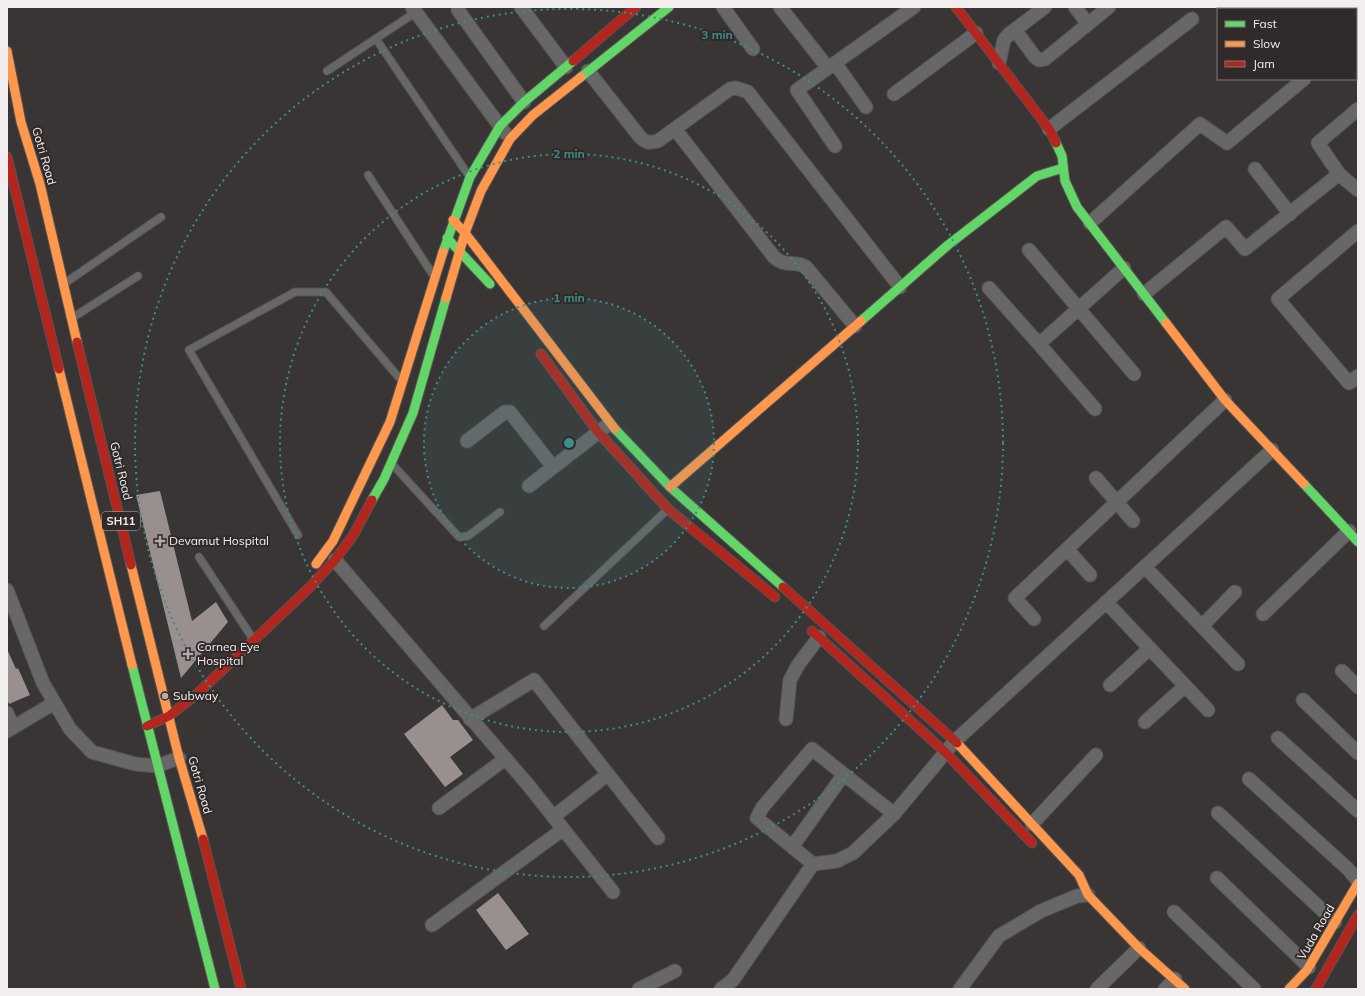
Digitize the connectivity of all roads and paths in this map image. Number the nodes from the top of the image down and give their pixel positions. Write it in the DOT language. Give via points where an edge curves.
graph roads {
  1 [pos="636,7"];
  2 [pos="669,7"];
  3 [pos="723,7"];
  4 [pos="780,7"];
  5 [pos="914,7"];
  6 [pos="956,7"];
  7 [pos="1045,7"];
  8 [pos="1075,7"];
  9 [pos="1109,7"];
  10 [pos="526,9"];
  11 [pos="414,10"];
  12 [pos="458,10"];
  13 [pos="1192,19"];
  14 [pos="1088,24"];
  15 [pos="1015,30"];
  16 [pos="976,32"];
  17 [pos="376,39"];
  18 [pos="753,49"];
  19 [pos="7,51"];
  20 [pos="999,63"];
  21 [pos="831,66"];
  22 [pos="566,67"];
  23 [pos="327,71"];
  24 [pos="588,71"];
  25 [pos="1303,80"];
  26 [pos="894,94"];
  27 [pos="524,102"];
  28 [pos="866,107"];
  29 [pos="1358,109"];
  30 [pos="20,118"];
  31 [pos="7,120"];
  32 [pos="500,126"];
  33 [pos="675,129"];
  34 [pos="1049,130"];
  35 [pos="510,139"];
  36 [pos="835,146"];
  37 [pos="7,157"];
  38 [pos="1063,168"];
  39 [pos="1255,169"];
  40 [pos="1340,174"];
  41 [pos="368,175"];
  42 [pos="470,177"];
  43 [pos="1358,190"];
  44 [pos="1290,214"];
  45 [pos="161,217"];
  46 [pos="453,220"];
  47 [pos="1090,223"];
  48 [pos="1358,231"];
  49 [pos="465,233"];
  50 [pos="447,238"];
  51 [pos="1029,250"];
  52 [pos="461,252"];
  53 [pos="1124,268"];
  54 [pos="138,276"];
  55 [pos="435,278"];
  56 [pos="63,284"];
  57 [pos="451,287"];
  58 [pos="900,287"];
  59 [pos="990,288"];
  60 [pos="493,289"];
  61 [pos="1144,294"];
  62 [pos="1079,308"];
  63 [pos="72,318"];
  64 [pos="856,326"];
  65 [pos="1039,344"];
  66 [pos="534,345"];
  67 [pos="1134,374"];
  68 [pos="1358,376"];
  69 [pos="403,381"];
  70 [pos="1226,400"];
  71 [pos="1095,409"];
  72 [pos="609,423"];
  73 [pos="598,432"];
  74 [pos="467,441"];
  75 [pos="1272,450"];
  76 [pos="391,463"];
  77 [pos="553,467"];
  78 [pos="1096,478"];
  79 [pos="529,486"];
  80 [pos="670,487"];
  81 [pos="673,501"];
  82 [pos="1117,502"];
  83 [pos="500,512"];
  84 [pos="1133,521"];
  85 [pos="111,531"];
  86 [pos="1349,531"];
  87 [pos="298,535"];
  88 [pos="1358,542"];
  89 [pos="1067,549"];
  90 [pos="199,557"];
  91 [pos="335,560"];
  92 [pos="1145,567"];
  93 [pos="309,571"];
  94 [pos="1090,575"];
  95 [pos="7,590"];
  96 [pos="1235,592"];
  97 [pos="1106,602"];
  98 [pos="785,606"];
  99 [pos="1263,614"];
  100 [pos="1034,619"];
  101 [pos="544,626"];
  102 [pos="1202,626"];
  103 [pos="807,627"];
  104 [pos="250,634"];
  105 [pos="819,637"];
  106 [pos="1150,648"];
  107 [pos="1238,664"];
  108 [pos="1342,671"];
  109 [pos="1110,685"];
  110 [pos="1185,686"];
  111 [pos="1358,687"];
  112 [pos="176,698"];
  113 [pos="1303,700"];
  114 [pos="54,703"];
  115 [pos="166,703"];
  116 [pos="1208,710"];
  117 [pos="7,713"];
  118 [pos="144,714"];
  119 [pos="169,716"];
  120 [pos="470,719"];
  121 [pos="786,719"];
  122 [pos="1145,722"];
  123 [pos="148,726"];
  124 [pos="10,729"];
  125 [pos="1278,738"];
  126 [pos="955,741"];
  127 [pos="946,753"];
  128 [pos="1358,753"];
  129 [pos="1096,755"];
  130 [pos="179,758"];
  131 [pos="505,759"];
  132 [pos="157,766"];
  133 [pos="608,774"];
  134 [pos="844,774"];
  135 [pos="1249,779"];
  136 [pos="439,808"];
  137 [pos="1358,811"];
  138 [pos="1218,813"];
  139 [pos="894,814"];
  140 [pos="553,817"];
  141 [pos="1032,824"];
  142 [pos="562,830"];
  143 [pos="658,838"];
  144 [pos="792,847"];
  145 [pos="1037,849"];
  146 [pos="813,864"];
  147 [pos="1217,878"];
  148 [pos="1358,882"];
  149 [pos="1074,885"];
  150 [pos="613,892"];
  151 [pos="1088,895"];
  152 [pos="1174,912"];
  153 [pos="1358,915"];
  154 [pos="1335,922"];
  155 [pos="432,925"];
  156 [pos="1139,948"];
  157 [pos="1309,967"];
  158 [pos="675,971"];
  159 [pos="1175,979"];
  160 [pos="215,989"];
  161 [pos="241,989"];
  162 [pos="639,989"];
  163 [pos="721,989"];
  164 [pos="960,989"];
  165 [pos="1097,989"];
  166 [pos="1164,989"];
  167 [pos="1185,989"];
  168 [pos="1254,989"];
  169 [pos="1289,989"];
  170 [pos="1316,989"];
  1 -- 22 [label="street"];
  2 -- 24 [label="street"];
  3 -- 18 [label="street"];
  4 -- 21 [label="street"];
  5 -- 21 [label="street"];
  6 -- 16 [label="street"];
  7 -- 15 [label="street"];
  8 -- 14 [label="street"];
  9 -- 14 [label="street"];
  10 -- 22 [label="street"];
  11 -- 17 [label="lane"];
  11 -- 32 [label="street"];
  12 -- 27 [label="street"];
  13 -- 34 [label="street"];
  14 -- 15 [label="street" via="1045,59 1040,60"];
  15 -- 20 [label="street" via="1004,40"];
  16 -- 20 [label="street"];
  16 -- 26 [label="street"];
  17 -- 23 [label="lane"];
  17 -- 42 [label="lane"];
  19 -- 30 [label="street, Gotri Road / SH11"];
  20 -- 34 [label="street"];
  21 -- 28 [label="street"];
  21 -- 36 [label="street" via="796,90"];
  22 -- 27 [label="street"];
  24 -- 33 [label="street" via="645,142 658,141"];
  24 -- 35 [label="street" via="533,115"];
  25 -- 47 [label="street" via="1227,143 1200,124"];
  27 -- 32 [label="street"];
  29 -- 40 [label="street" via="1318,143"];
  30 -- 31 [label="street"];
  30 -- 56 [label="street, Gotri Road / SH11" via="40,184"];
  32 -- 35 [label="street"];
  32 -- 42 [label="street"];
  33 -- 58 [label="street" via="730,89 748,92"];
  33 -- 64 [label="street" via="774,257 783,264 806,267"];
  34 -- 38 [label="street" via="1062,156"];
  35 -- 49 [label="street" via="481,191"];
  37 -- 85 [label="street, Gotri Road / SH11"];
  38 -- 47 [label="street" via="1065,181 1077,207"];
  38 -- 58 [label="street" via="1037,176 948,245"];
  39 -- 44 [label="street"];
  40 -- 43 [label="street"];
  40 -- 44 [label="street"];
  41 -- 55 [label="lane"];
  42 -- 46 [label="street"];
  44 -- 61 [label="street" via="1246,249 1226,227"];
  45 -- 56 [label="lane"];
  46 -- 49 [label="street"];
  46 -- 50 [label="street"];
  47 -- 53 [label="street"];
  48 -- 68 [label="street" via="1278,298 1349,384"];
  49 -- 52 [label="street"];
  49 -- 72 [label="street"];
  50 -- 52 [label="street"];
  50 -- 55 [label="street"];
  51 -- 62 [label="street"];
  52 -- 57 [label="street"];
  52 -- 60 [label="street"];
  53 -- 61 [label="street"];
  53 -- 62 [label="street"];
  54 -- 63 [label="lane"];
  55 -- 57 [label="lane"];
  55 -- 69 [label="street"];
  56 -- 63 [label="street, Gotri Road / SH11"];
  57 -- 76 [label="street" via="413,412"];
  58 -- 64 [label="street"];
  59 -- 65 [label="street"];
  61 -- 70 [label="street"];
  62 -- 65 [label="street"];
  62 -- 67 [label="street"];
  63 -- 85 [label="street, Gotri Road / SH11"];
  64 -- 80 [label="street"];
  65 -- 71 [label="street"];
  66 -- 73 [label="street"];
  69 -- 87 [label="lane" via="326,292 296,292 189,350"];
  69 -- 93 [label="street" via="390,422 333,541"];
  70 -- 75 [label="street"];
  70 -- 82 [label="street"];
  72 -- 73 [label="street"];
  72 -- 80 [label="street"];
  73 -- 77 [label="street"];
  73 -- 81 [label="street"];
  74 -- 77 [label="street" via="505,412 510,412"];
  75 -- 86 [label="street"];
  75 -- 92 [label="street"];
  76 -- 83 [label="lane" via="459,537 468,536"];
  76 -- 91 [label="street" via="354,534"];
  77 -- 79 [label="street"];
  78 -- 82 [label="street"];
  80 -- 81 [label="street"];
  81 -- 98 [label="street"];
  81 -- 101 [label="lane"];
  81 -- 126 [label="street"];
  82 -- 84 [label="street"];
  82 -- 89 [label="street"];
  85 -- 115 [label="street, Gotri Road / SH11"];
  85 -- 118 [label="street, Gotri Road / SH11"];
  86 -- 88 [label="street"];
  86 -- 99 [label="street"];
  89 -- 94 [label="street"];
  89 -- 100 [label="street" via="1015,598"];
  90 -- 104 [label="lane"];
  91 -- 104 [label="street" via="309,588"];
  91 -- 120 [label="street"];
  92 -- 97 [label="street"];
  92 -- 102 [label="street"];
  95 -- 114 [label="street" via="43,683"];
  96 -- 102 [label="street"];
  97 -- 106 [label="street"];
  97 -- 126 [label="street"];
  102 -- 107 [label="street"];
  103 -- 105 [label="street"];
  104 -- 119 [label="street" via="197,694"];
  105 -- 121 [label="street" via="790,680"];
  105 -- 127 [label="street"];
  106 -- 109 [label="street"];
  106 -- 110 [label="street"];
  108 -- 111 [label="street"];
  110 -- 116 [label="street"];
  110 -- 122 [label="street"];
  112 -- 115 [label="street"];
  113 -- 128 [label="street"];
  114 -- 124 [label="street"];
  114 -- 132 [label="street" via="70,729 92,752 134,764"];
  115 -- 118 [label="street"];
  115 -- 119 [label="street, Gotri Road / SH11"];
  117 -- 124 [label="street"];
  118 -- 123 [label="street, Gotri Road / SH11"];
  119 -- 123 [label="street"];
  119 -- 130 [label="street, Gotri Road / SH11"];
  120 -- 131 [label="street"];
  120 -- 133 [label="street" via="534,680"];
  123 -- 132 [label="street, Gotri Road / SH11"];
  125 -- 137 [label="street"];
  126 -- 127 [label="street"];
  126 -- 141 [label="street"];
  127 -- 139 [label="street"];
  127 -- 145 [label="street"];
  129 -- 141 [label="street"];
  130 -- 132 [label="street"];
  130 -- 161 [label="street, Gotri Road / SH11" via="200,827"];
  131 -- 136 [label="street"];
  131 -- 140 [label="street"];
  132 -- 160 [label="street, Gotri Road / SH11"];
  133 -- 140 [label="street"];
  133 -- 143 [label="street"];
  134 -- 139 [label="street"];
  134 -- 144 [label="street"];
  134 -- 144 [label="street" via="812,749 762,808 757,818"];
  135 -- 148 [label="street" via="1348,869"];
  138 -- 154 [label="street"];
  139 -- 146 [label="street" via="861,847 846,858"];
  140 -- 142 [label="street"];
  141 -- 151 [label="street" via="1079,875"];
  142 -- 150 [label="street"];
  142 -- 155 [label="street"];
  144 -- 146 [label="street"];
  146 -- 163 [label="street" via="733,980"];
  147 -- 157 [label="street"];
  148 -- 154 [label="street, Vuda Road"];
  149 -- 151 [label="street"];
  151 -- 156 [label="street"];
  151 -- 164 [label="street" via="1077,896 1041,911 999,936"];
  152 -- 168 [label="street"];
  153 -- 170 [label="street"];
  154 -- 157 [label="street, Vuda Road"];
  156 -- 159 [label="street"];
  156 -- 165 [label="street"];
  157 -- 169 [label="street, Vuda Road"];
  158 -- 162 [label="street"];
  159 -- 166 [label="street"];
  159 -- 167 [label="street"];
}
